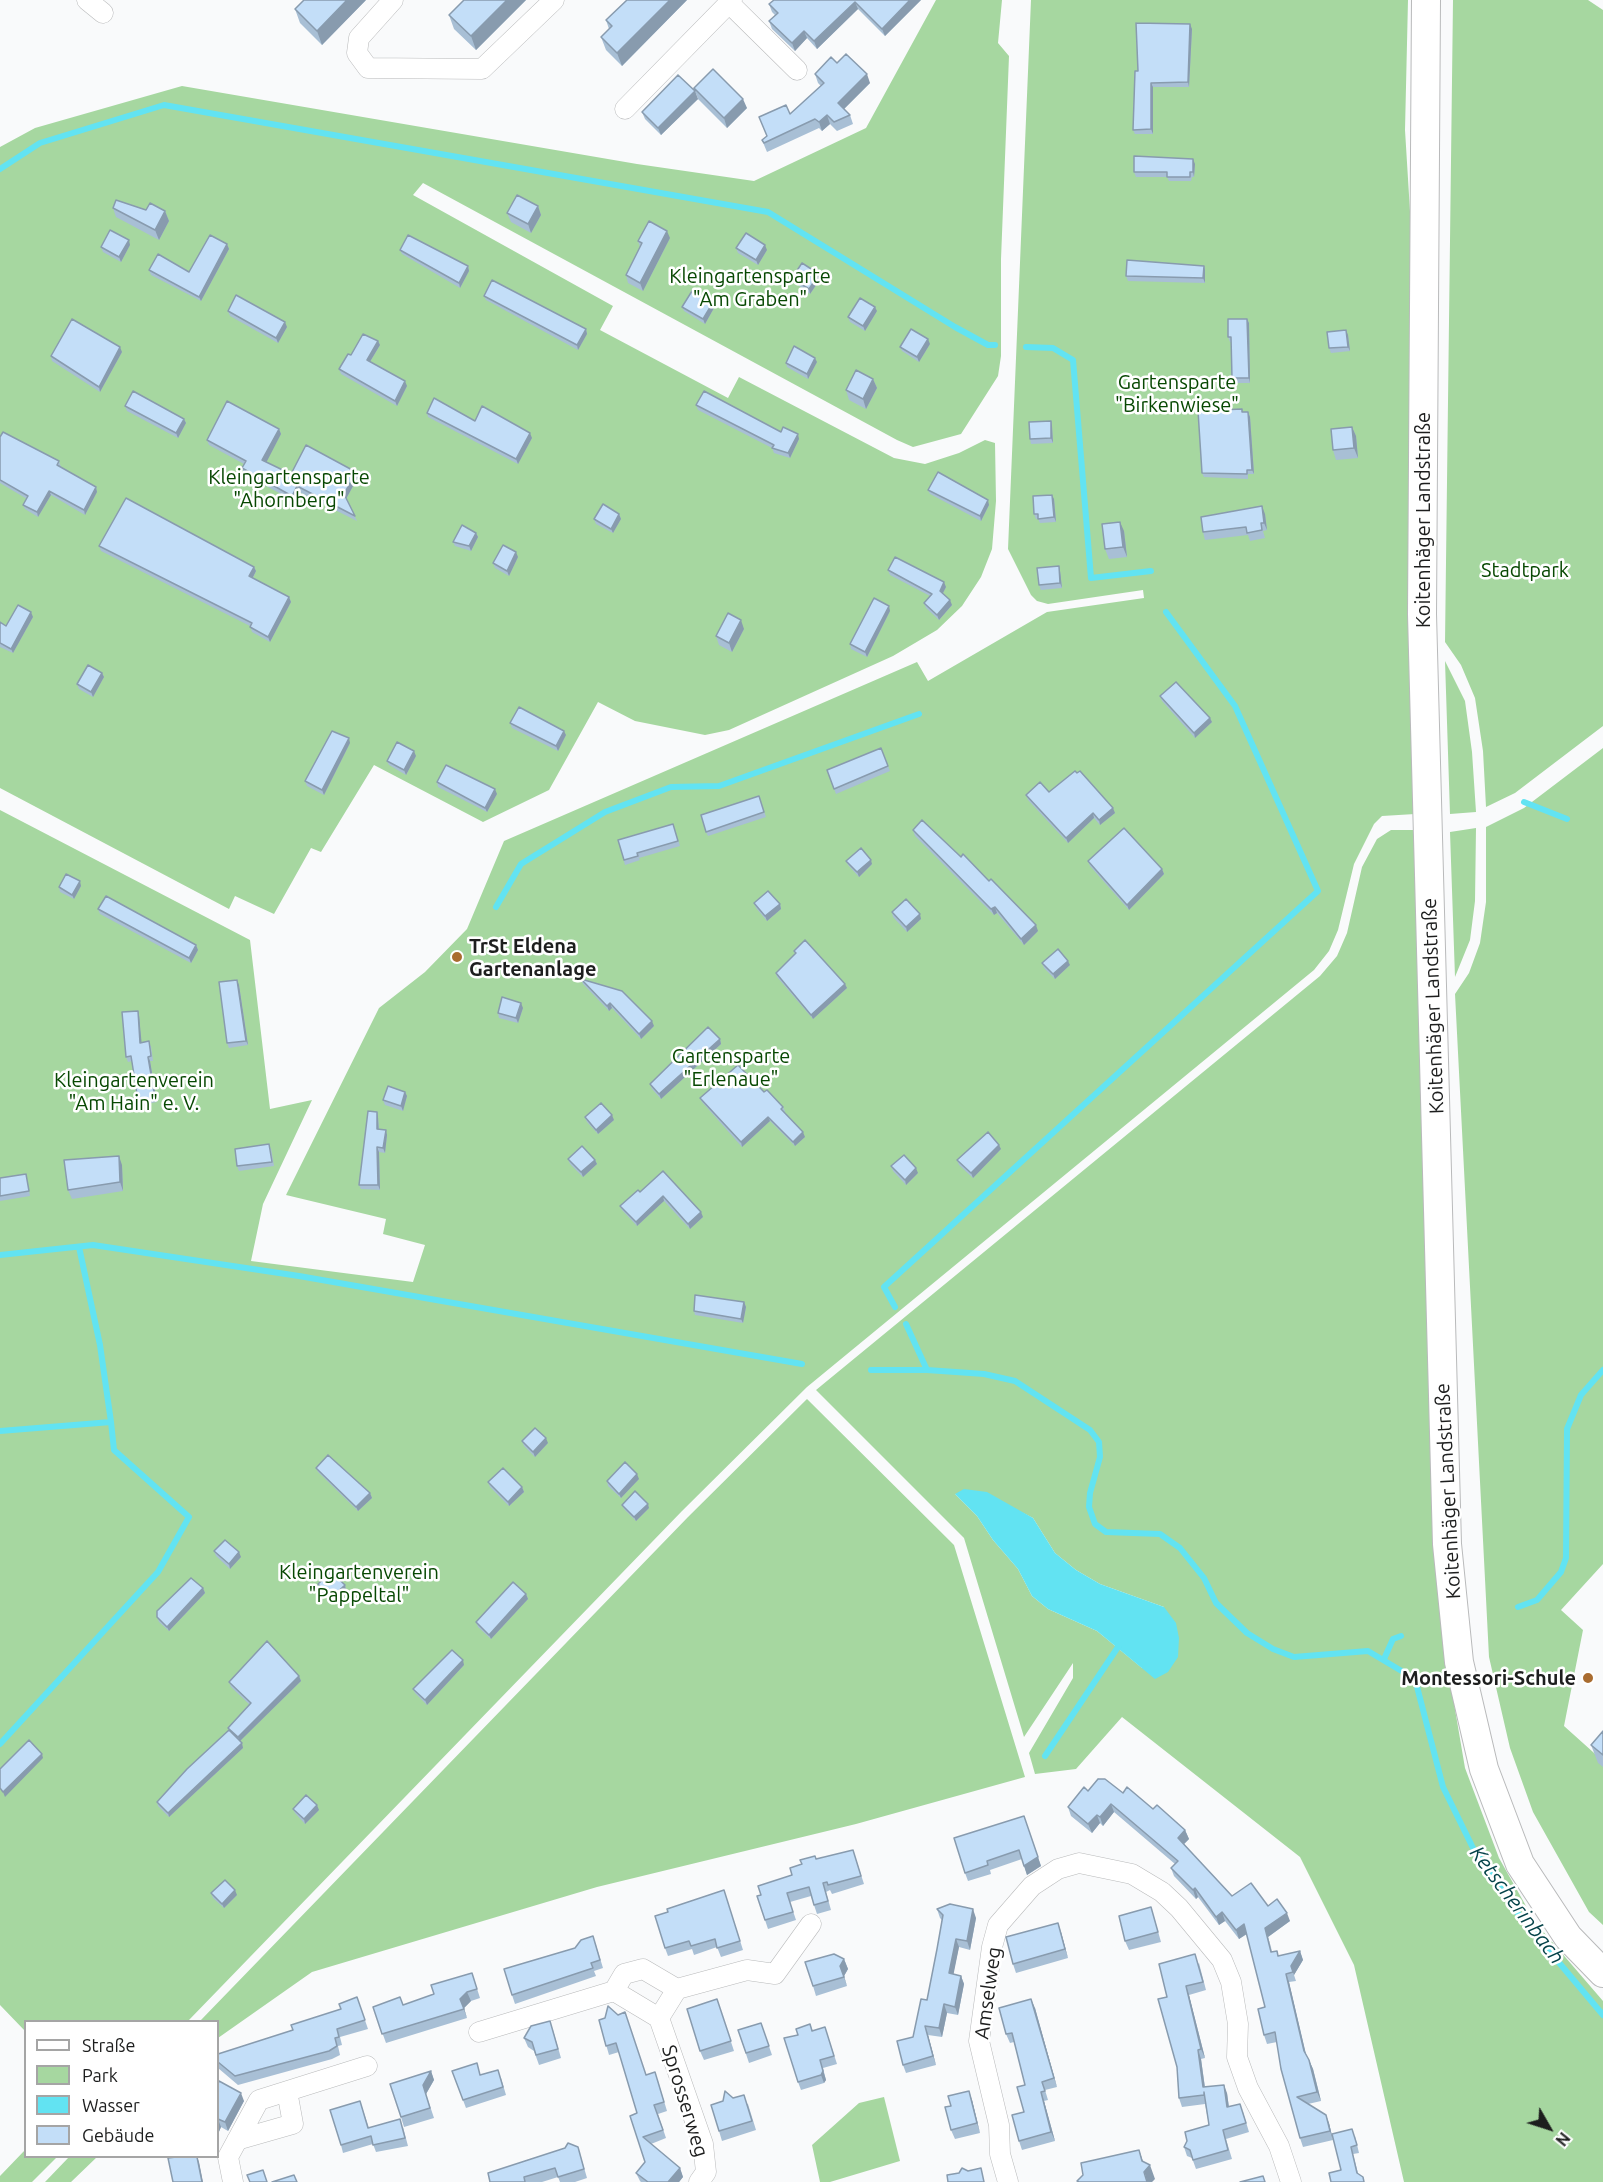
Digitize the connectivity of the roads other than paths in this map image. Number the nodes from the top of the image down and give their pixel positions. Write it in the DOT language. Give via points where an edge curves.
graph roads {
  1 [pos="87,0"];
  2 [pos="393,0"];
  3 [pos="554,0"];
  4 [pos="1426,0"];
  5 [pos="731,2"];
  6 [pos="103,13"];
  7 [pos="797,70"];
  8 [pos="625,109"];
  9 [pos="811,1924"];
  10 [pos="1603,1973"];
  11 [pos="676,1989"];
  12 [pos="614,1991"];
  13 [pos="659,2018"];
  14 [pos="479,2031"];
  15 [pos="367,2066"];
  16 [pos="287,2091"];
  17 [pos="237,2140"];
  18 [pos="233,2182"];
  19 [pos="699,2182"];
  20 [pos="1008,2182"];
  21 [pos="1291,2182"];
  1 -- 6 [label="street"];
  2 -- 3 [label="street" via="359,38 357,53 368,68 482,69"];
  4 -- 10 [label="main road, Koitenhäger Landstraße" via="1422,614 1447,1544 1459,1662 1484,1769 1520,1864 1568,1937"];
  5 -- 7 [label="street"];
  5 -- 8 [label="street"];
  9 -- 11 [label="street" via="775,1974 747,1970"];
  11 -- 12 [label="street" via="643,1969 624,1974"];
  11 -- 13 [label="street, Sprosserweg"];
  12 -- 13 [label="street, Sprosserweg"];
  12 -- 14 [label="street"];
  13 -- 19 [label="street, Sprosserweg" via="703,2144 706,2172"];
  15 -- 16 [label="street"];
  16 -- 17 [label="street" via="259,2100"];
  16 -- 17 [label="street" via="293,2124"];
  17 -- 18 [label="street" via="228,2157"];
  20 -- 21 [label="street, Amselweg" via="979,2041 992,1947 998,1925 1032,1886 1058,1869 1079,1863 1132,1874 1162,1892 1222,1960 1231,1982 1238,2024 1238,2057 1248,2088 1279,2146"];
}
